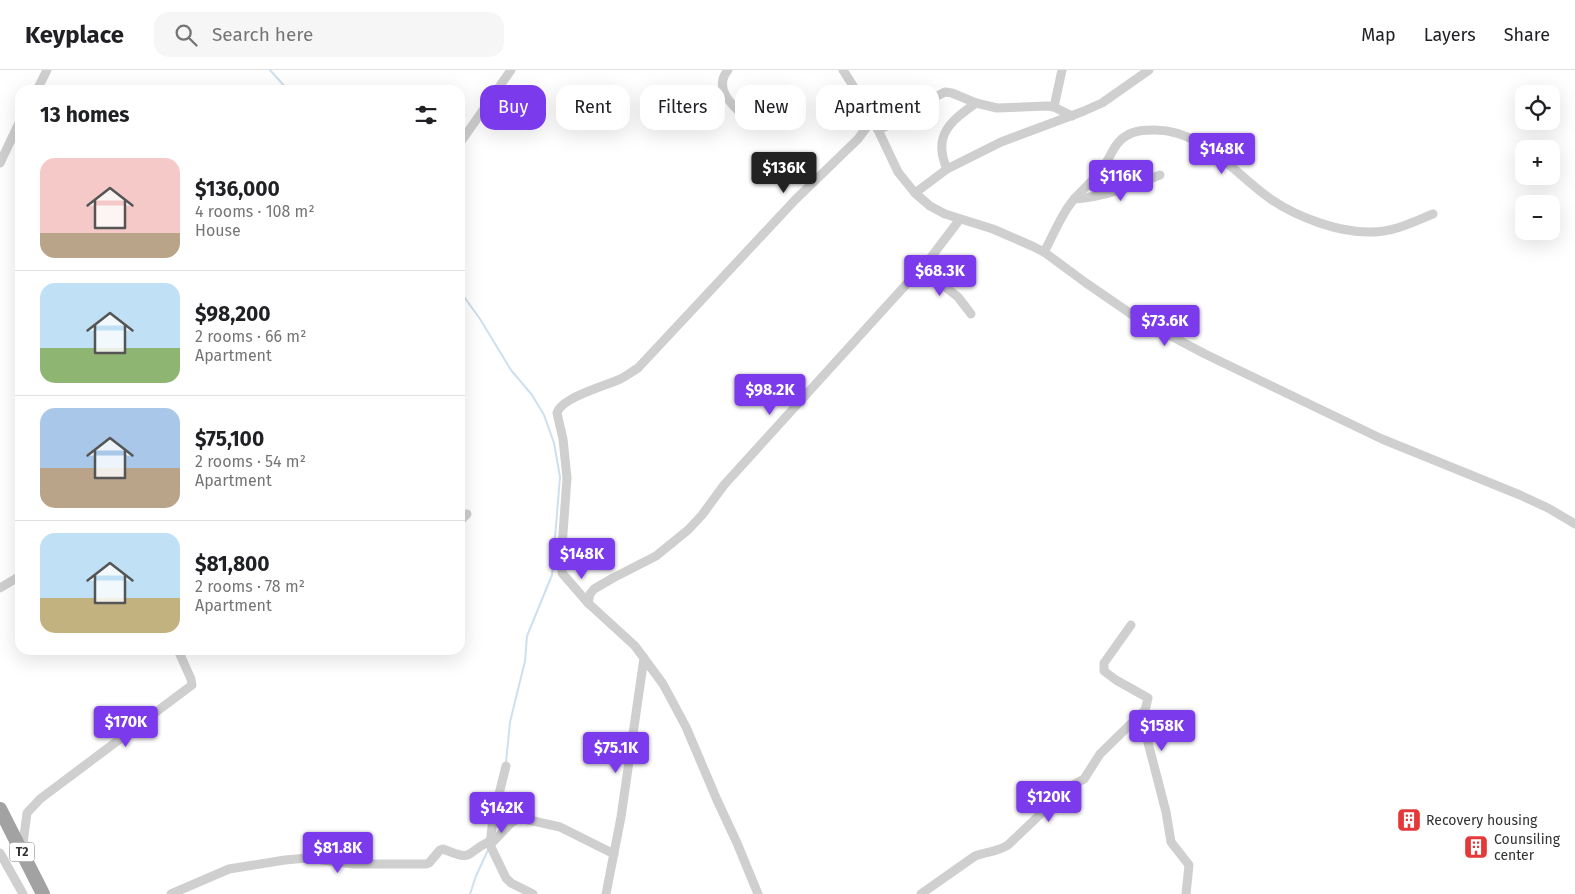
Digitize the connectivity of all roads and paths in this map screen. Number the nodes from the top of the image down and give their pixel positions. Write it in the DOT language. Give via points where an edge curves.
graph roads {
  1 [pos="46,70"];
  2 [pos="511,70"];
  3 [pos="728,70"];
  4 [pos="843,70"];
  5 [pos="1062,70"];
  6 [pos="1149,70"];
  7 [pos="39,85"];
  8 [pos="853,85"];
  9 [pos="939,95"];
  10 [pos="976,103"];
  11 [pos="1054,107"];
  12 [pos="735,108"];
  13 [pos="1072,116"];
  14 [pos="865,130"];
  15 [pos="878,130"];
  16 [pos="15,132"];
  17 [pos="465,136"];
  18 [pos="0,163"];
  19 [pos="947,169"];
  20 [pos="1160,175"];
  21 [pos="915,193"];
  22 [pos="1074,199"];
  23 [pos="1433,214"];
  24 [pos="960,219"];
  25 [pos="1044,252"];
  26 [pos="921,268"];
  27 [pos="971,314"];
  28 [pos="468,514"];
  29 [pos="465,517"];
  30 [pos="1575,524"];
  31 [pos="15,579"];
  32 [pos="0,588"];
  33 [pos="588,603"];
  34 [pos="1131,625"];
  35 [pos="180,655"];
  36 [pos="644,658"];
  37 [pos="1144,711"];
  38 [pos="506,766"];
  39 [pos="0,810"];
  40 [pos="490,843"];
  41 [pos="22,851"];
  42 [pos="0,853"];
  43 [pos="614,854"];
  44 [pos="23,894"];
  45 [pos="43,894"];
  46 [pos="171,894"];
  47 [pos="533,894"];
  48 [pos="606,894"];
  49 [pos="758,894"];
  50 [pos="921,894"];
  51 [pos="1186,894"];
  1 -- 7 [label="street"];
  2 -- 17 [label="street"];
  3 -- 12 [label="street" via="724,78 724,92"];
  4 -- 8 [label="street"];
  5 -- 11 [label="street"];
  6 -- 13 [label="street" via="1102,103"];
  9 -- 10 [label="street" via="945,92"];
  10 -- 11 [label="street" via="1006,109"];
  10 -- 19 [label="street" via="944,132 942,150"];
  11 -- 13 [label="street"];
  13 -- 19 [label="street" via="1001,142"];
  14 -- 33 [label="street" via="794,200 638,368 576,397 558,410 567,478 562,570"];
  15 -- 21 [label="street" via="898,172"];
  16 -- 18 [label="street"];
  19 -- 21 [label="street"];
  20 -- 22 [label="street" via="1097,196"];
  21 -- 24 [label="street" via="930,206"];
  22 -- 23 [label="street" via="1104,167 1120,140 1138,131 1162,130 1187,135 1272,200 1318,222 1373,232 1399,228"];
  22 -- 25 [label="street"];
  24 -- 25 [label="street"];
  24 -- 26 [label="street"];
  25 -- 30 [label="street" via="1113,302 1172,338 1374,435 1520,495"];
  26 -- 27 [label="street" via="948,288"];
  26 -- 33 [label="street" via="724,485 696,522 656,556 594,589"];
  28 -- 29 [label="street"];
  31 -- 32 [label="street"];
  33 -- 36 [label="street"];
  34 -- 37 [label="street" via="1104,663 1104,671 1147,696"];
  35 -- 41 [label="street" via="192,685 35,803 26,817"];
  36 -- 43 [label="street"];
  36 -- 49 [label="street" via="663,684 686,727"];
  37 -- 50 [label="street" via="1100,754 1084,778 1068,787 1008,845 975,856"];
  37 -- 51 [label="street" via="1171,842 1189,865"];
  38 -- 40 [label="street"];
  39 -- 41 [label="highway, T2"];
  40 -- 43 [label="street" via="520,818 560,827"];
  40 -- 46 [label="street" via="479,846 468,856 443,849 426,864 353,864 307,858 237,867"];
  40 -- 47 [label="street" via="506,878"];
  41 -- 45 [label="highway, T2"];
  42 -- 44 [label="street"];
  43 -- 48 [label="street"];
}
